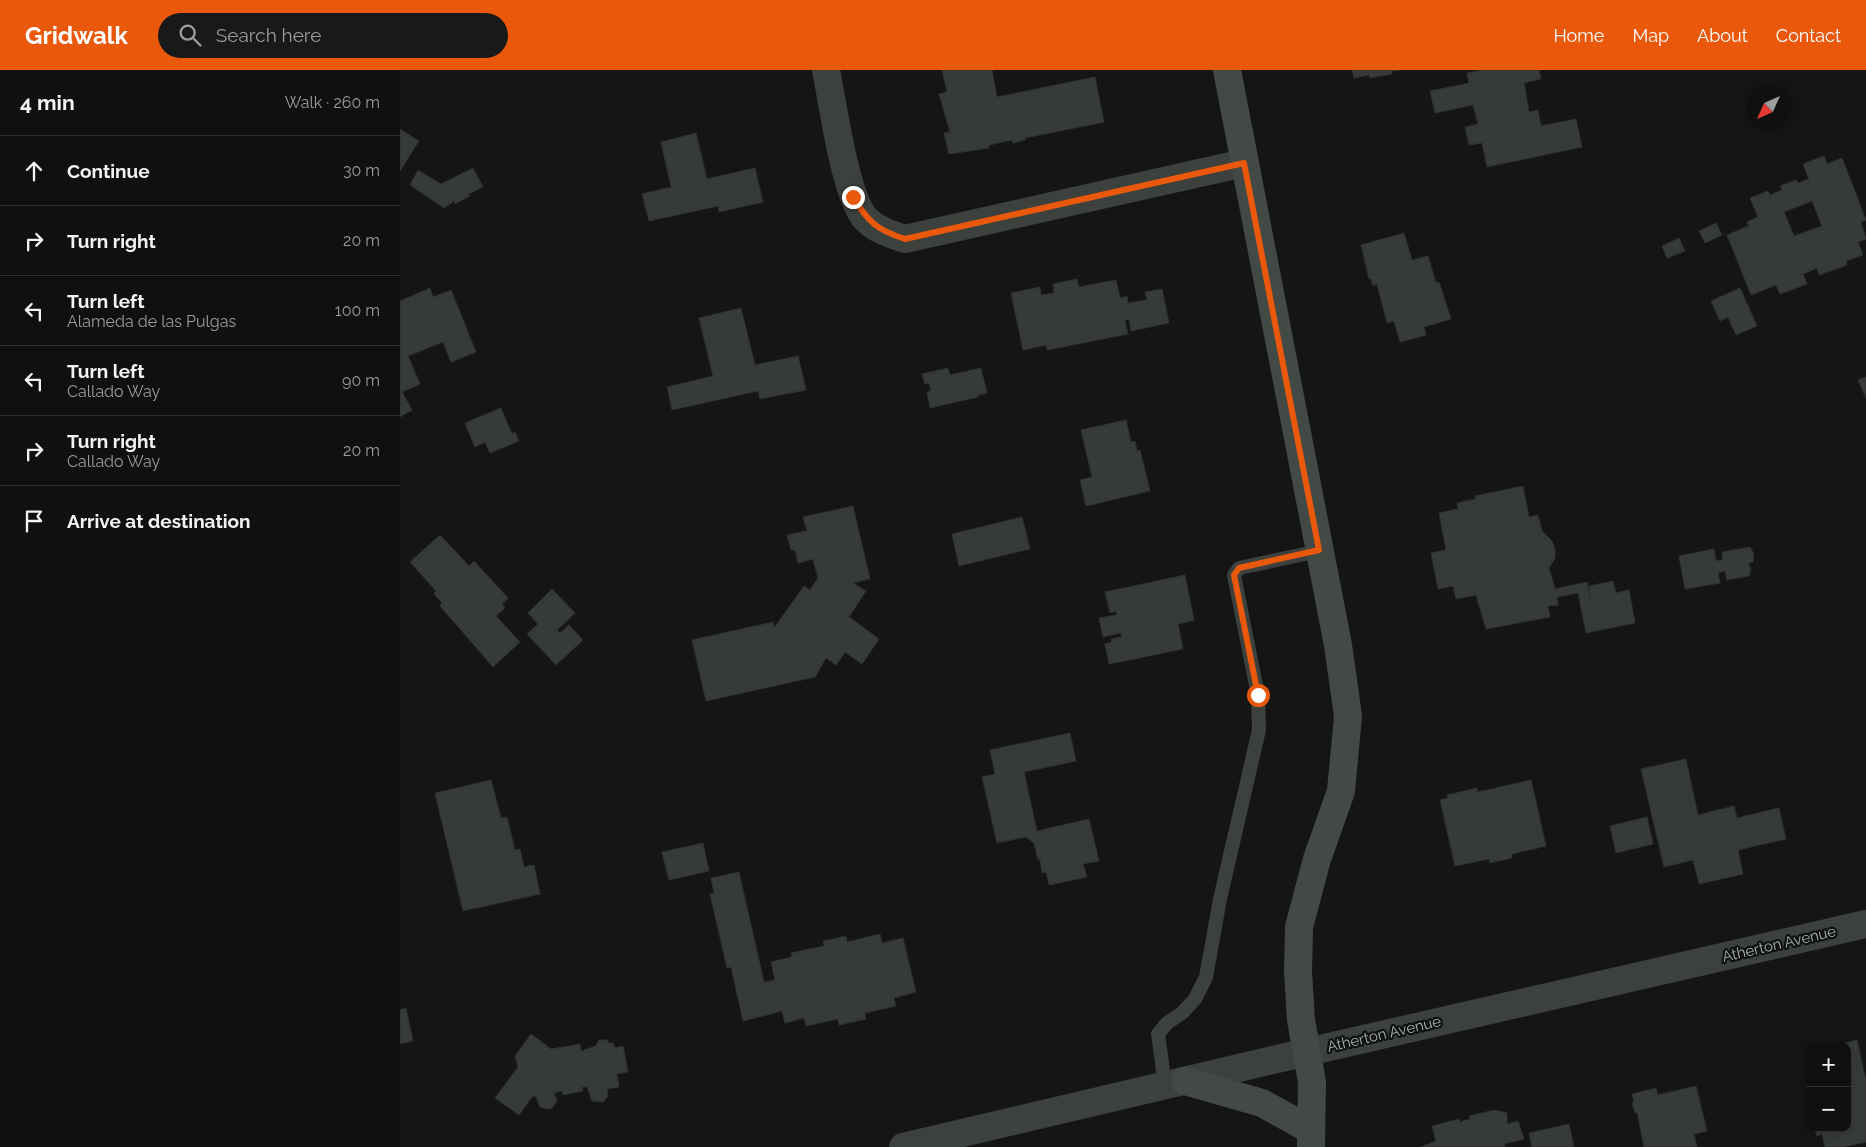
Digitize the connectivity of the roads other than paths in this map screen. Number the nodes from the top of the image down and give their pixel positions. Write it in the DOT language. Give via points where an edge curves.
graph roads {
  1 [pos="826,70"];
  2 [pos="1227,70"];
  3 [pos="1244,163"];
  4 [pos="1319,550"];
  5 [pos="1866,924"];
  6 [pos="1308,1052"];
  7 [pos="1175,1083"];
  8 [pos="1311,1139"];
  9 [pos="903,1147"];
  1 -- 3 [label="street" via="853,197 865,218 884,232 905,239"];
  2 -- 3 [label="main road"];
  3 -- 4 [label="main road"];
  4 -- 6 [label="main road" via="1348,716 1340,791 1299,927 1301,1020"];
  4 -- 7 [label="lane" via="1239,568 1234,575 1258,695 1259,730 1220,899 1206,977 1195,999 1158,1034"];
  5 -- 6 [label="street, Atherton Avenue"];
  6 -- 7 [label="street, Atherton Avenue"];
  6 -- 8 [label="main road" via="1312,1082"];
  7 -- 8 [label="main road" via="1262,1103"];
  7 -- 9 [label="street, Atherton Avenue"];
}
